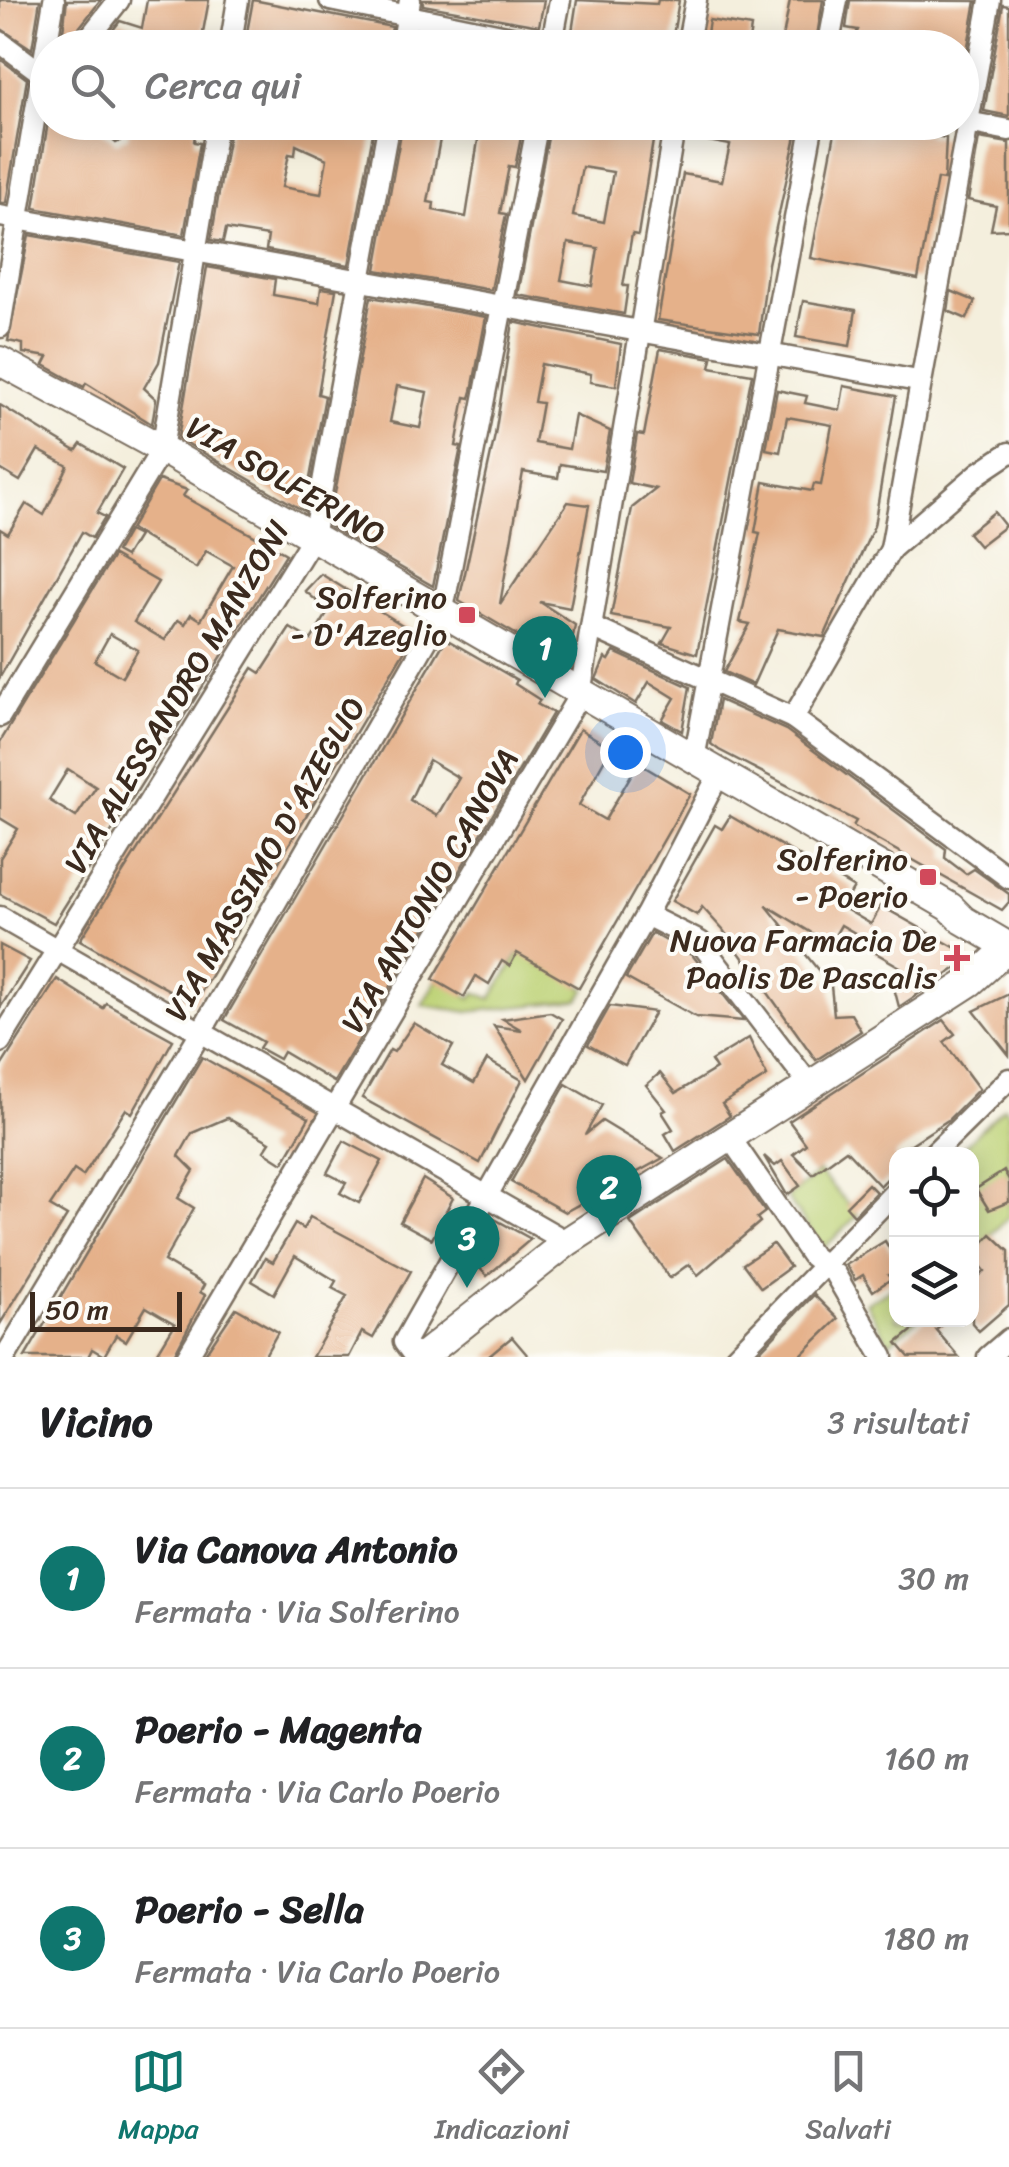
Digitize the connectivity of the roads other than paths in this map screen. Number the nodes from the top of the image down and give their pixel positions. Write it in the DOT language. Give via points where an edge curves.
graph roads {
  1 [pos="54,0"];
  2 [pos="119,0"];
  3 [pos="238,0"];
  4 [pos="330,0"];
  5 [pos="560,0"];
  6 [pos="696,0"];
  7 [pos="837,0"];
  8 [pos="990,0"];
  9 [pos="409,7"];
  10 [pos="50,30"];
  11 [pos="95,30"];
  12 [pos="233,30"];
  13 [pos="494,30"];
  14 [pos="557,30"];
  15 [pos="691,30"];
  16 [pos="831,30"];
  17 [pos="0,42"];
  18 [pos="979,52"];
  19 [pos="30,64"];
  20 [pos="979,125"];
  21 [pos="1009,130"];
  22 [pos="30,132"];
  23 [pos="214,140"];
  24 [pos="385,140"];
  25 [pos="535,140"];
  26 [pos="672,140"];
  27 [pos="810,140"];
  28 [pos="961,140"];
  29 [pos="9,217"];
  30 [pos="195,253"];
  31 [pos="360,282"];
  32 [pos="505,308"];
  33 [pos="0,327"];
  34 [pos="642,332"];
  35 [pos="768,354"];
  36 [pos="0,361"];
  37 [pos="918,381"];
  38 [pos="162,449"];
  39 [pos="1009,454"];
  40 [pos="313,537"];
  41 [pos="890,548"];
  42 [pos="442,614"];
  43 [pos="592,627"];
  44 [pos="711,680"];
  45 [pos="580,694"];
  46 [pos="0,716"];
  47 [pos="793,718"];
  48 [pos="694,759"];
  49 [pos="719,774"];
  50 [pos="1009,878"];
  51 [pos="950,907"];
  52 [pos="646,915"];
  53 [pos="0,918"];
  54 [pos="1009,928"];
  55 [pos="1009,947"];
  56 [pos="58,952"];
  57 [pos="1009,972"];
  58 [pos="970,982"];
  59 [pos="200,1032"];
  60 [pos="0,1042"];
  61 [pos="1009,1079"];
  62 [pos="809,1084"];
  63 [pos="336,1110"];
  64 [pos="729,1136"];
  65 [pos="940,1147"];
  66 [pos="484,1194"];
  67 [pos="889,1198"];
  68 [pos="567,1242"];
  69 [pos="824,1264"];
  70 [pos="1009,1339"];
  71 [pos="5,1357"];
  72 [pos="186,1357"];
  73 [pos="419,1357"];
  74 [pos="734,1357"];
  75 [pos="883,1357"];
  76 [pos="988,1357"];
  1 -- 10 [label="street"];
  2 -- 11 [label="street"];
  3 -- 12 [label="street"];
  4 -- 9 [label="street"];
  5 -- 14 [label="street"];
  6 -- 15 [label="street"];
  7 -- 16 [label="street"];
  8 -- 18 [label="street"];
  9 -- 13 [label="street"];
  17 -- 19 [label="street"];
  20 -- 21 [label="street"];
  22 -- 29 [label="street"];
  23 -- 30 [label="street"];
  24 -- 31 [label="street, VIA ALESSANDRO MANZONI"];
  25 -- 32 [label="street, VIA MASSIMO D'AZEGLIO"];
  26 -- 34 [label="street, VIA ANTONIO CANOVA"];
  27 -- 35 [label="street"];
  28 -- 37 [label="street"];
  29 -- 30 [label="street"];
  29 -- 33 [label="street"];
  30 -- 31 [label="street"];
  30 -- 38 [label="street"];
  31 -- 32 [label="street"];
  31 -- 40 [label="street, VIA ALESSANDRO MANZONI"];
  32 -- 34 [label="street"];
  32 -- 42 [label="street, VIA MASSIMO D'AZEGLIO"];
  34 -- 35 [label="street"];
  34 -- 43 [label="street, VIA ANTONIO CANOVA"];
  35 -- 37 [label="street"];
  35 -- 44 [label="street"];
  36 -- 38 [label="street, VIA SOLFERINO"];
  37 -- 41 [label="street"];
  38 -- 40 [label="street, VIA SOLFERINO"];
  38 -- 46 [label="street"];
  39 -- 41 [label="street"];
  40 -- 42 [label="street, VIA SOLFERINO"];
  40 -- 56 [label="street, VIA ALESSANDRO MANZONI"];
  41 -- 47 [label="street"];
  42 -- 45 [label="street, VIA SOLFERINO"];
  42 -- 59 [label="street, VIA MASSIMO D'AZEGLIO"];
  43 -- 44 [label="street"];
  43 -- 45 [label="street, VIA ANTONIO CANOVA"];
  44 -- 47 [label="street"];
  44 -- 48 [label="street"];
  45 -- 48 [label="street, VIA SOLFERINO"];
  45 -- 63 [label="street, VIA ANTONIO CANOVA"];
  47 -- 50 [label="street"];
  48 -- 49 [label="street, VIA SOLFERINO"];
  49 -- 51 [label="street, VIA SOLFERINO"];
  49 -- 52 [label="street"];
  51 -- 54 [label="street, VIA SOLFERINO" via="977,911"];
  51 -- 55 [label="street, VIA SOLFERINO"];
  52 -- 62 [label="street" via="700,942"];
  52 -- 66 [label="street"];
  53 -- 56 [label="street"];
  55 -- 58 [label="street"];
  56 -- 59 [label="street"];
  56 -- 60 [label="street, VIA ALESSANDRO MANZONI"];
  57 -- 58 [label="street"];
  58 -- 62 [label="street"];
  59 -- 63 [label="street"];
  59 -- 71 [label="street, VIA MASSIMO D'AZEGLIO"];
  61 -- 65 [label="street"];
  62 -- 64 [label="street"];
  63 -- 66 [label="street"];
  63 -- 72 [label="street, VIA ANTONIO CANOVA"];
  64 -- 68 [label="street"];
  64 -- 69 [label="street"];
  66 -- 68 [label="street"];
  66 -- 73 [label="street" via="404,1342"];
  67 -- 69 [label="street"];
  68 -- 73 [label="street"];
  69 -- 74 [label="street"];
  69 -- 75 [label="street"];
  70 -- 76 [label="street"];
}
